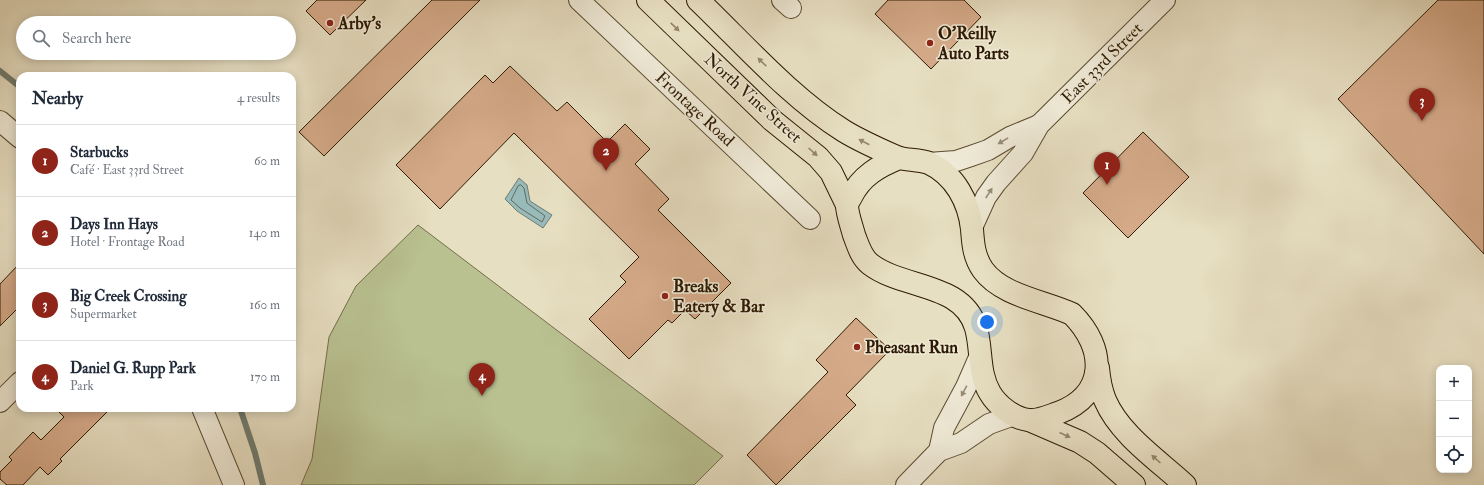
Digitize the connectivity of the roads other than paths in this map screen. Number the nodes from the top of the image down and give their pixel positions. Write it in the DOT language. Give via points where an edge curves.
graph roads {
  1 [pos="579,0"];
  2 [pos="648,0"];
  3 [pos="698,0"];
  4 [pos="1165,0"];
  5 [pos="0,121"];
  6 [pos="1039,125"];
  7 [pos="16,135"];
  8 [pos="899,158"];
  9 [pos="928,163"];
  10 [pos="847,205"];
  11 [pos="810,219"];
  12 [pos="972,228"];
  13 [pos="980,355"];
  14 [pos="1097,364"];
  15 [pos="16,386"];
  16 [pos="0,402"];
  17 [pos="204,412"];
  18 [pos="1021,418"];
  19 [pos="939,451"];
  20 [pos="234,485"];
  21 [pos="906,485"];
  22 [pos="1134,485"];
  23 [pos="1185,485"];
  1 -- 11 [label="street, Frontage Road"];
  2 -- 10 [label="main road, North Vine Street, one-way" via="772,120 818,157 830,172"];
  8 -- 3 [label="main road, North Vine Street, one-way" via="857,138 817,112"];
  4 -- 6 [label="street, East 33rd Street"];
  5 -- 7 [label="street"];
  6 -- 9 [label="street, East 33rd Street, one-way" via="971,156 956,161"];
  12 -- 6 [label="street, East 33rd Street, one-way" via="986,197 1023,153"];
  8 -- 9 [label="main road, North Vine Street"];
  8 -- 10 [label="main road" via="882,164 867,175 855,187"];
  9 -- 12 [label="main road" via="947,175 958,188 969,210"];
  10 -- 13 [label="main road, North Vine Street" via="859,250 869,263 883,272 957,300 974,321"];
  12 -- 14 [label="main road" via="976,256 987,274 1004,287 1072,314 1087,333"];
  13 -- 18 [label="main road, North Vine Street" via="990,393 997,403"];
  13 -- 19 [label="street, one-way" via="944,428"];
  14 -- 18 [label="main road" via="1095,382 1078,402 1047,417"];
  23 -- 14 [label="main road, one-way" via="1134,439 1112,413 1101,390"];
  15 -- 16 [label="street"];
  17 -- 20 [label="street"];
  18 -- 19 [label="street" via="989,424 961,443"];
  18 -- 22 [label="main road, one-way" via="1080,442"];
  19 -- 21 [label="street"];
}
